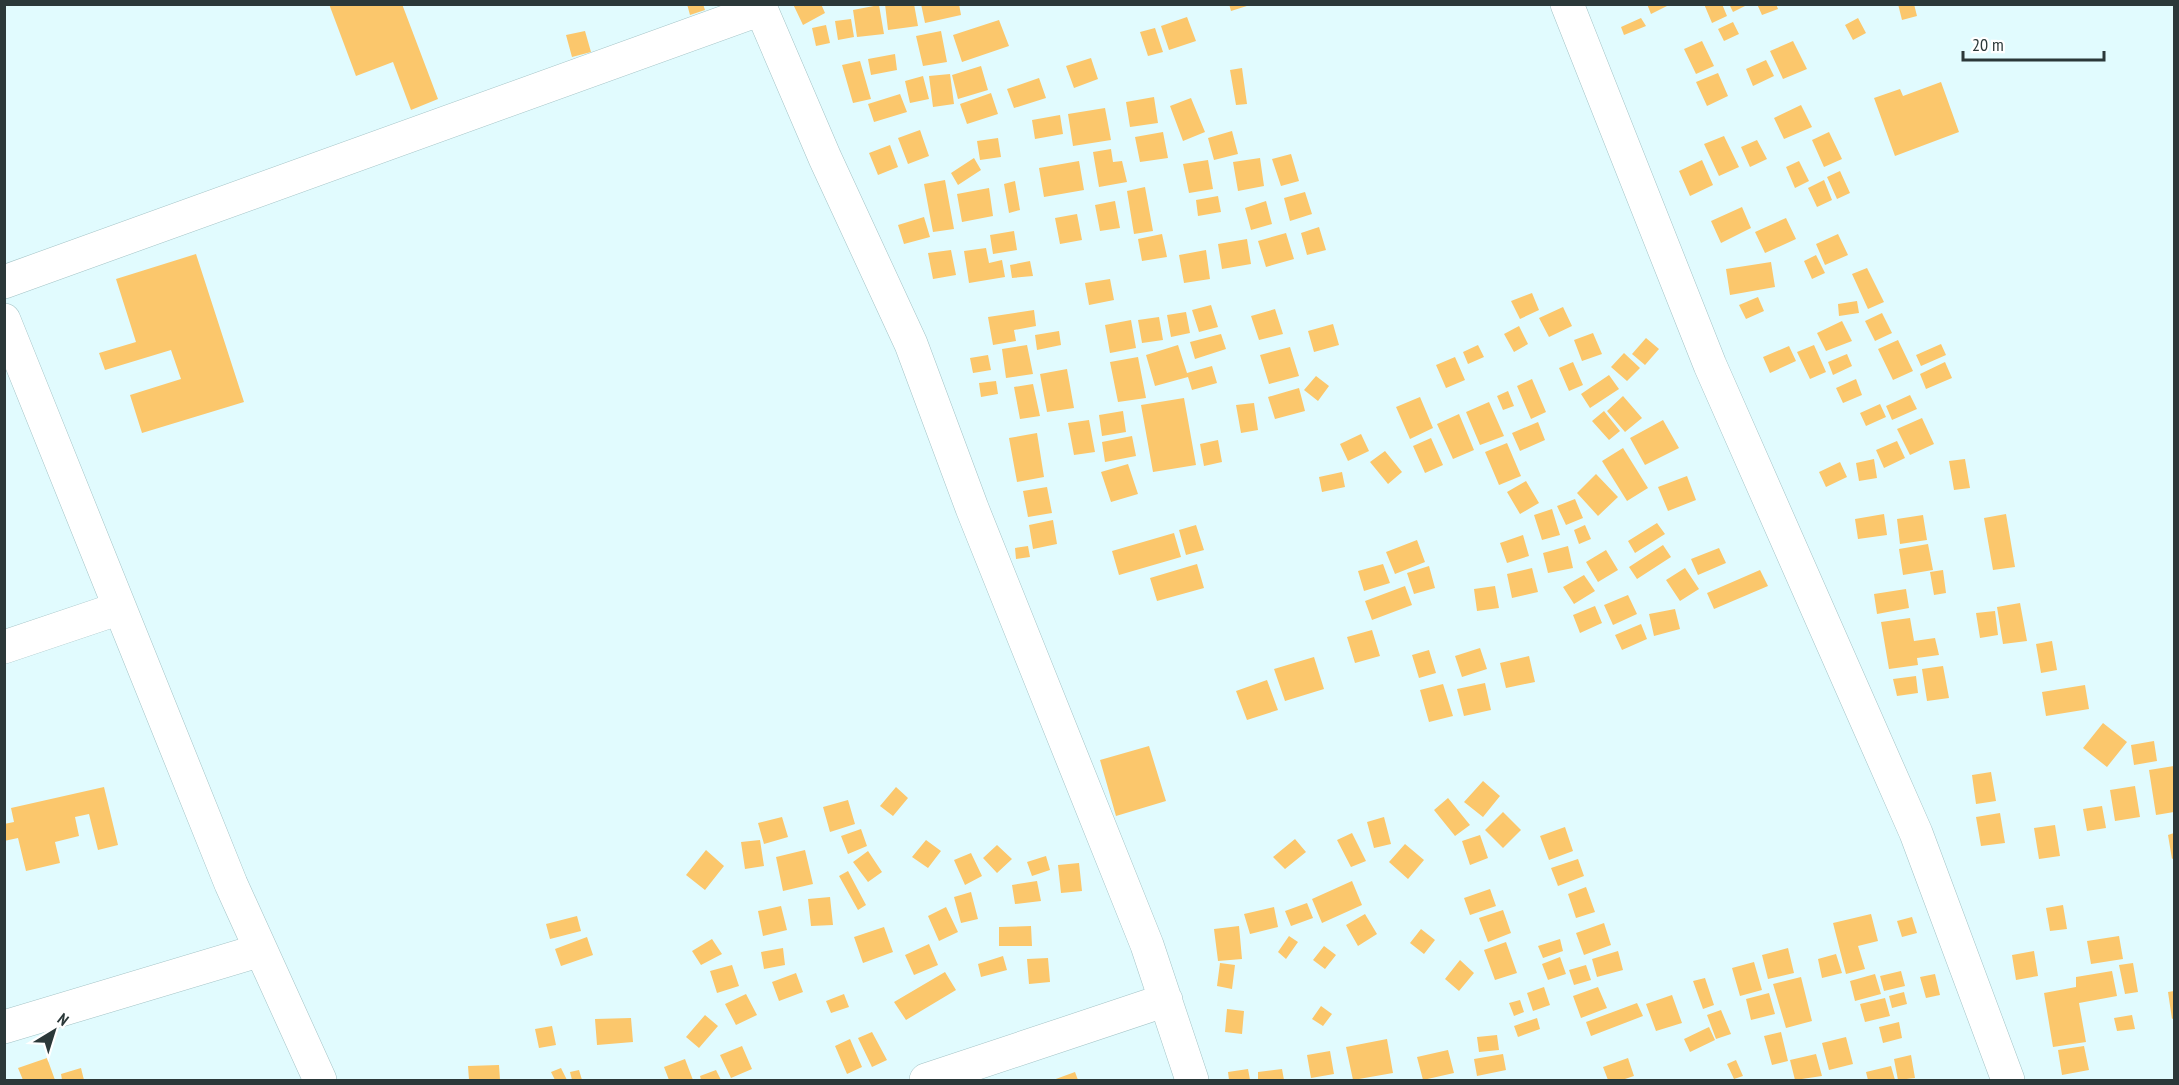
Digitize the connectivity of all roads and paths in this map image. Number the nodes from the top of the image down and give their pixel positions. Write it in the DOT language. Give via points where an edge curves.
graph roads {
  1 [pos="1567,4"];
  2 [pos="760,7"];
  3 [pos="4,282"];
  4 [pos="4,320"];
  5 [pos="120,608"];
  6 [pos="4,647"];
  7 [pos="261,951"];
  8 [pos="1166,1000"];
  9 [pos="4,1027"];
  10 [pos="320,1080"];
  11 [pos="926,1080"];
  12 [pos="1192,1080"];
  13 [pos="2008,1080"];
  1 -- 13 [label="street" via="1710,365 1916,833"];
  2 -- 3 [label="street"];
  2 -- 8 [label="street" via="911,344"];
  4 -- 5 [label="street"];
  5 -- 6 [label="street"];
  5 -- 7 [label="street"];
  7 -- 9 [label="street"];
  7 -- 10 [label="street"];
  8 -- 11 [label="street"];
  8 -- 12 [label="street"];
}
